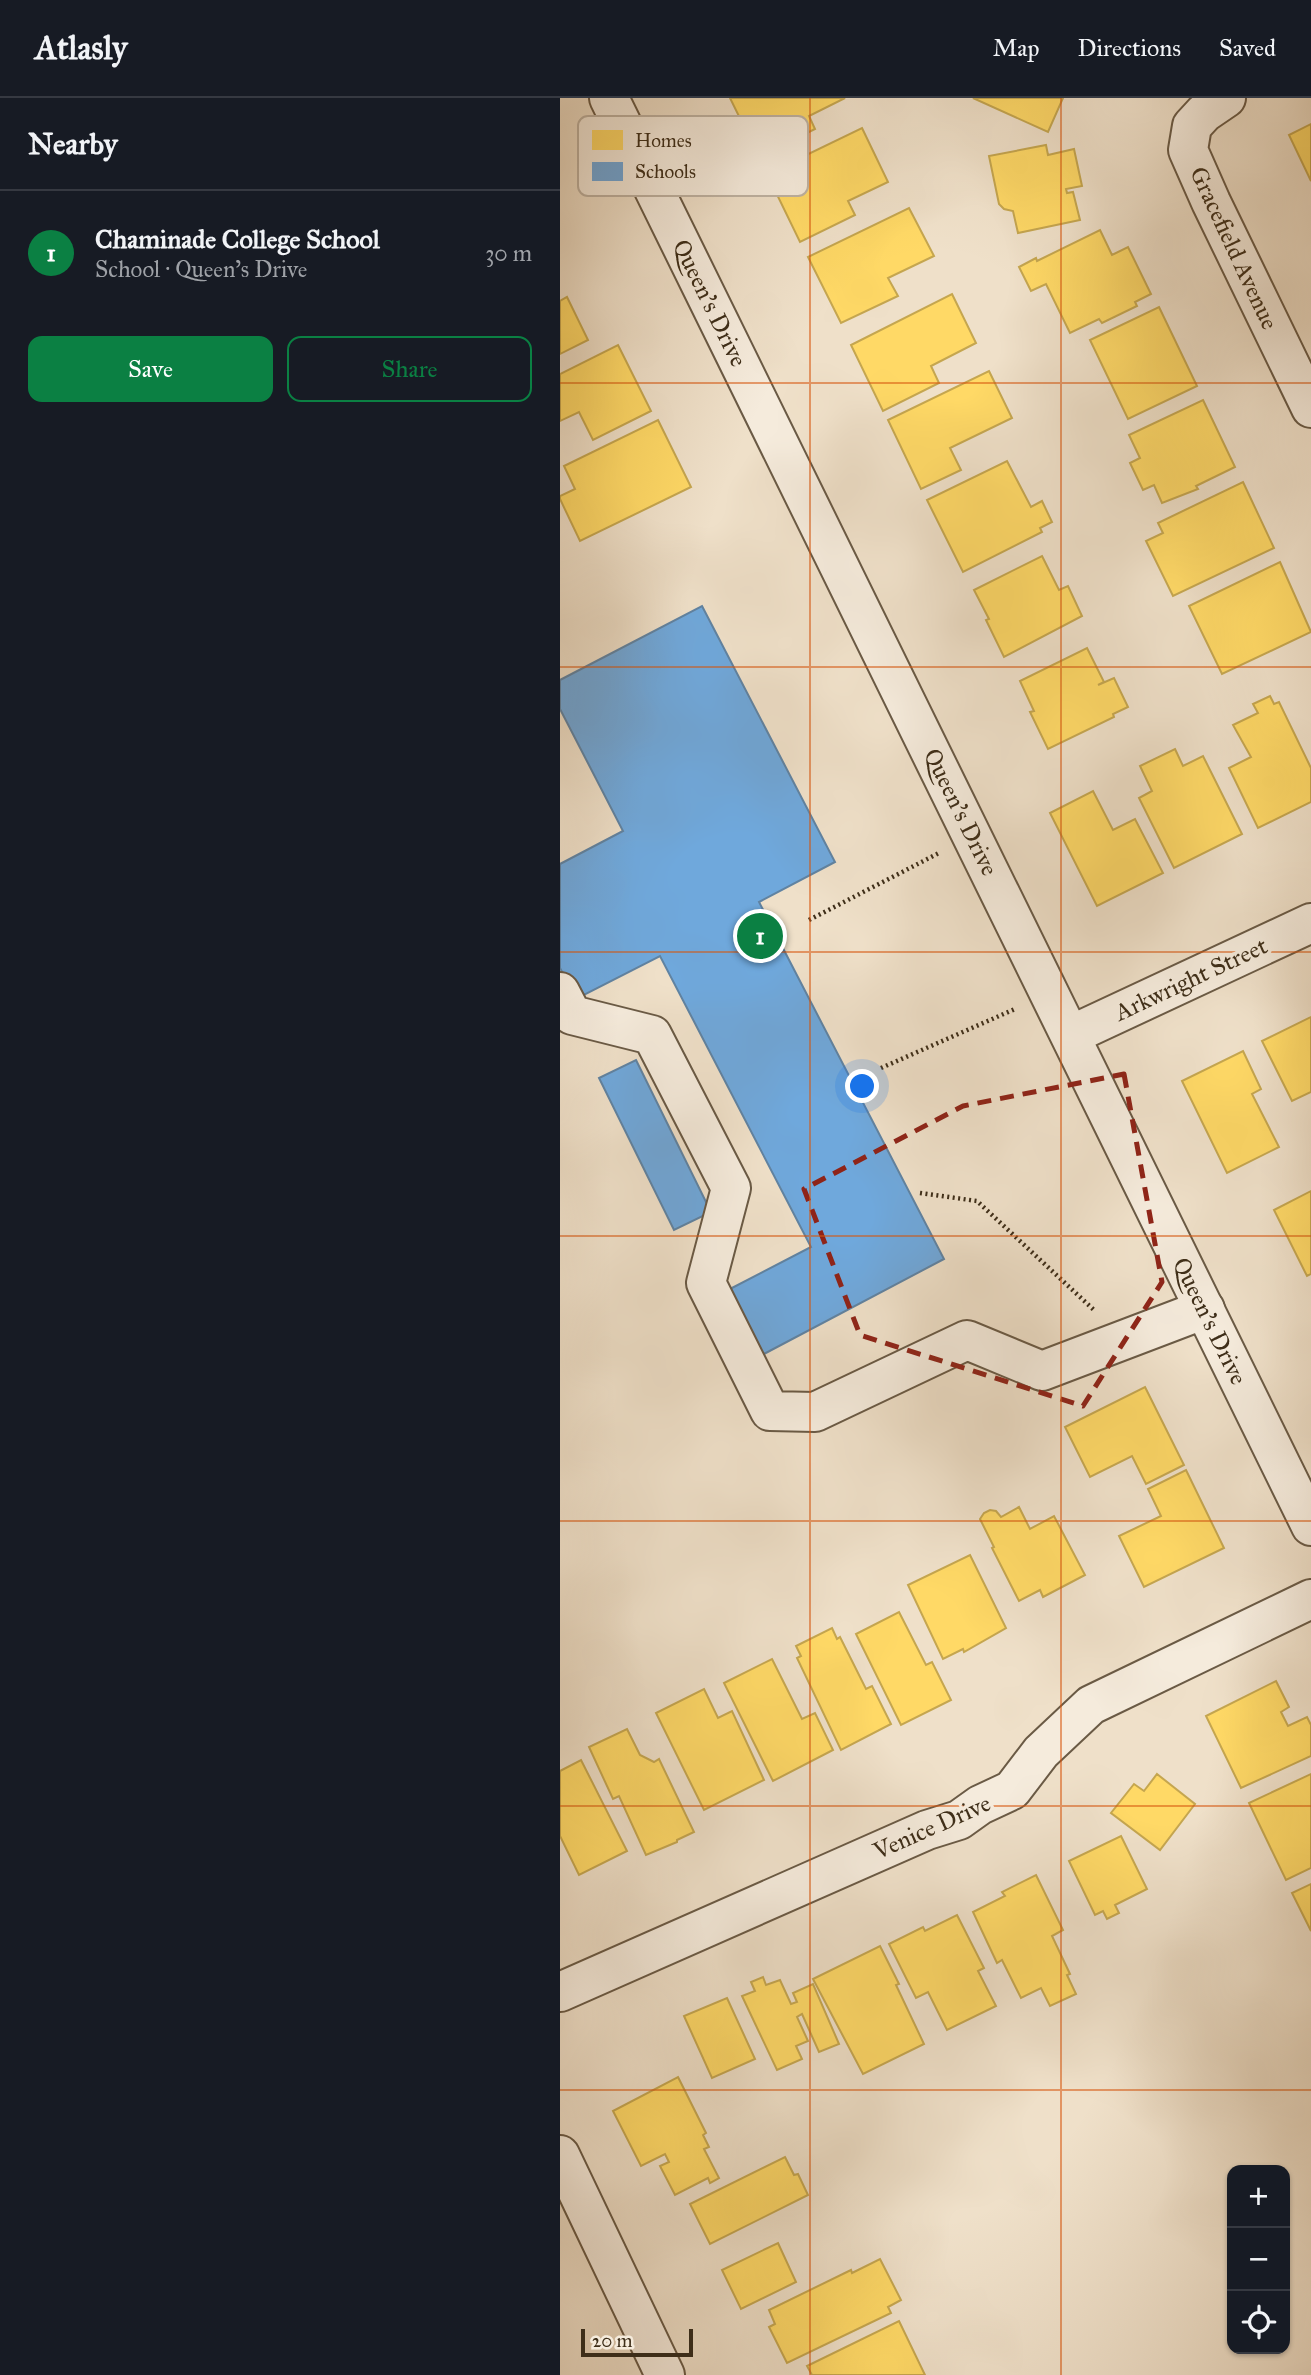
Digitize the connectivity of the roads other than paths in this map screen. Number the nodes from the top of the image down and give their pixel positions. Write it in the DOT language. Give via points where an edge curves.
graph roads {
  1 [pos="610,98"];
  2 [pos="1226,98"];
  3 [pos="619,116"];
  4 [pos="658,196"];
  5 [pos="1311,408"];
  6 [pos="1311,923"];
  7 [pos="560,992"];
  8 [pos="1071,1035"];
  9 [pos="1205,1309"];
  10 [pos="1311,1526"];
  11 [pos="1311,1599"];
  12 [pos="560,1992"];
  13 [pos="560,2155"];
  14 [pos="665,2375"];
  1 -- 3 [label="street, Queen's Drive"];
  2 -- 5 [label="street, Gracefield Avenue" via="1192,126 1188,150"];
  4 -- 8 [label="street, Queen's Drive"];
  6 -- 8 [label="street, Arkwright Street"];
  7 -- 9 [label="street" via="572,1015 652,1035 732,1188 706,1283 770,1411 815,1412 967,1340 1042,1371"];
  8 -- 9 [label="street, Queen's Drive"];
  9 -- 10 [label="street, Queen's Drive"];
  11 -- 12 [label="street, Venice Drive" via="1091,1705 1041,1752 1012,1790 959,1819"];
  13 -- 14 [label="street"];
}
